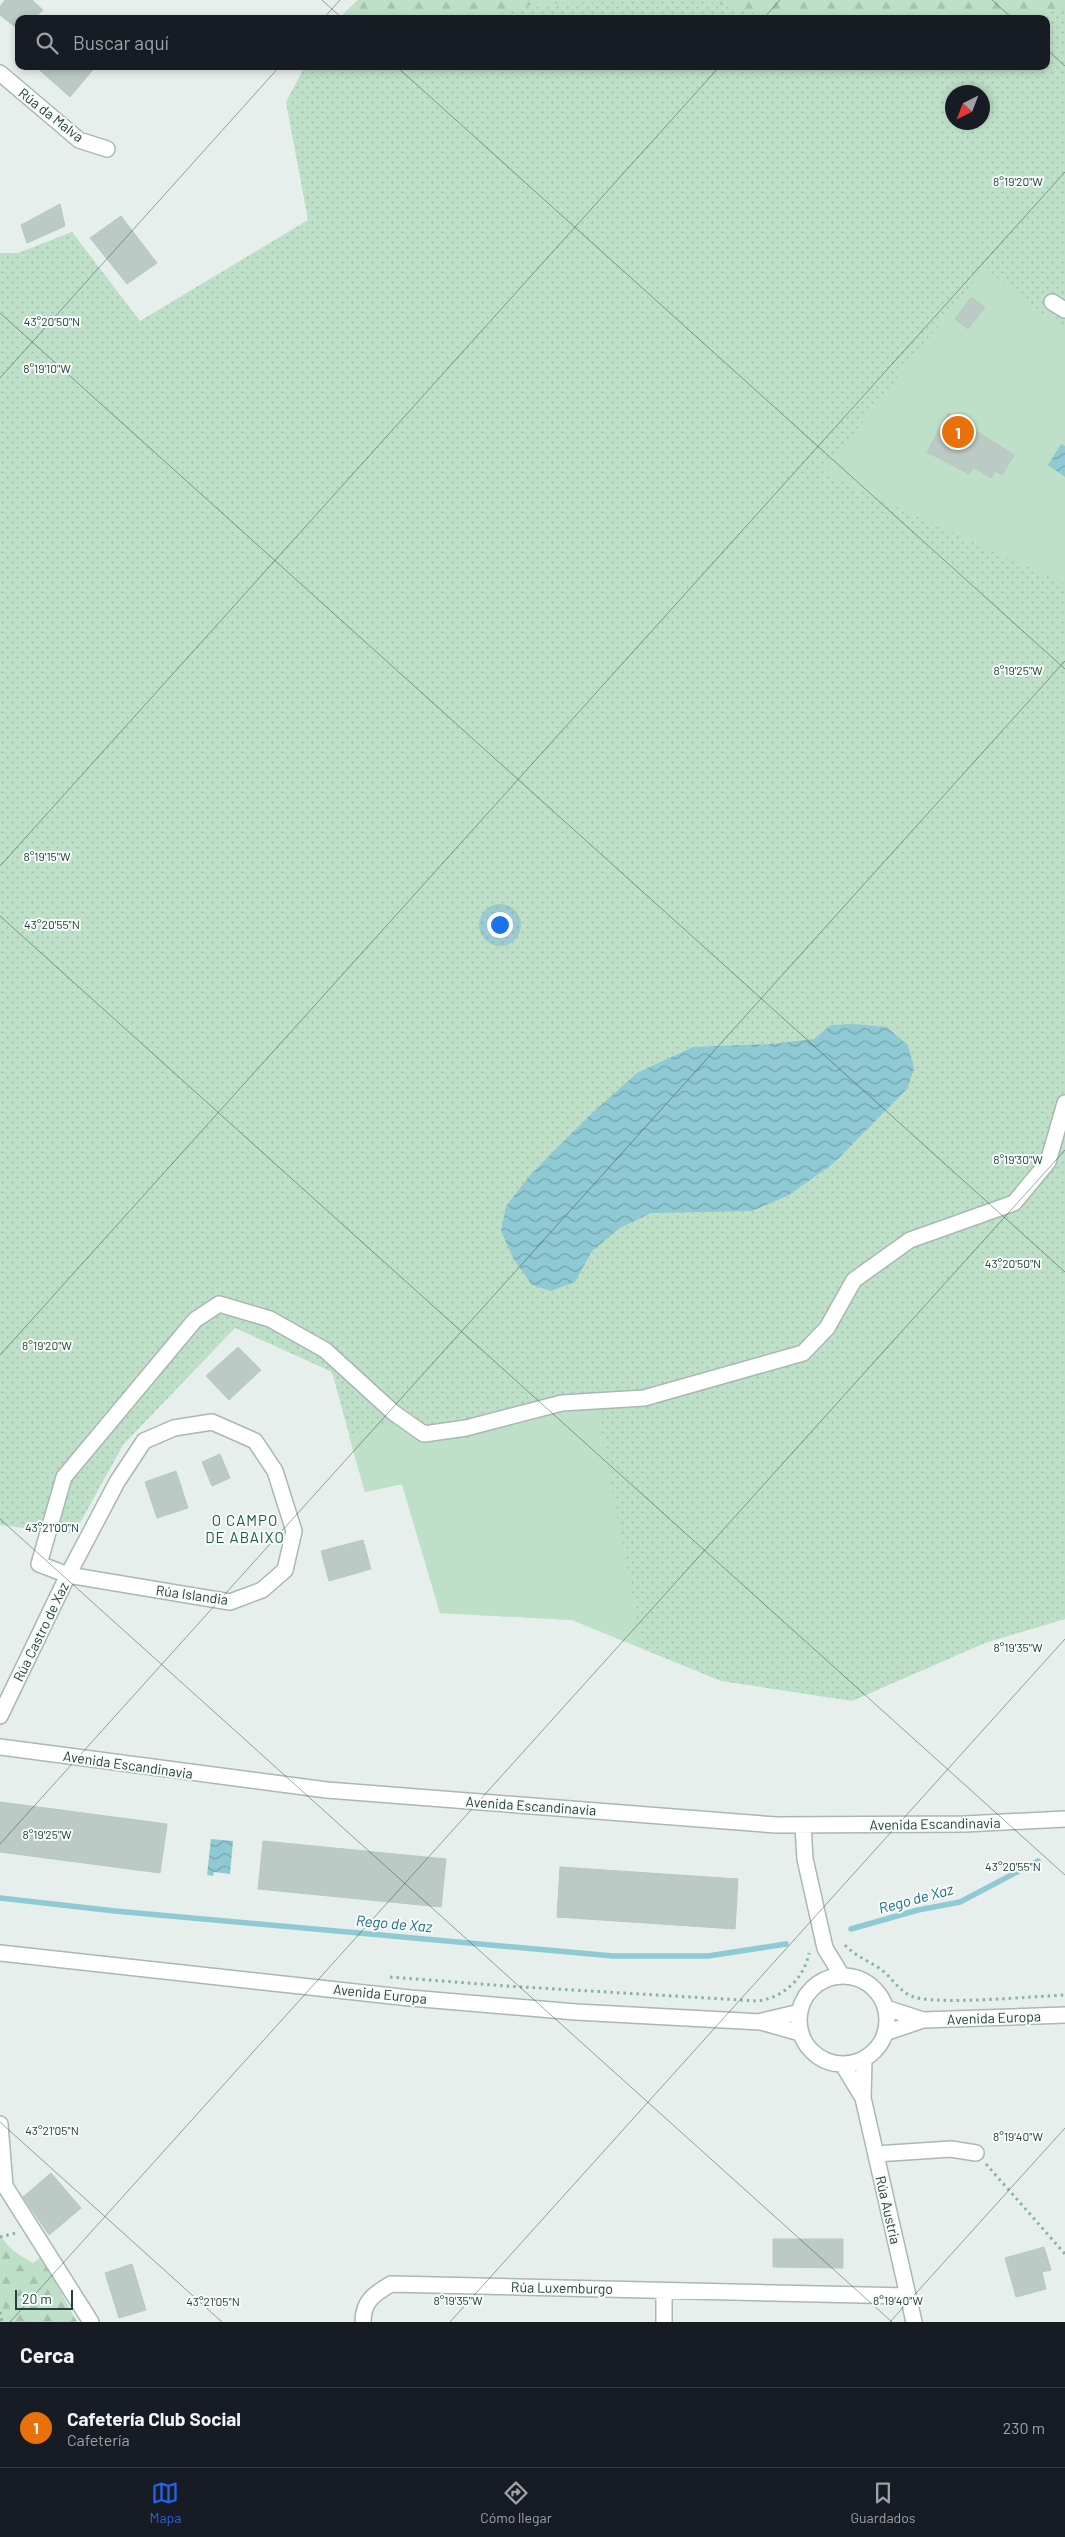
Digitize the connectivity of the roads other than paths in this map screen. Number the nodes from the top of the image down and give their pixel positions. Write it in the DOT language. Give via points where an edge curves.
graph roads {
  1 [pos="0,74"];
  2 [pos="107,149"];
  3 [pos="1065,1103"];
  4 [pos="68,1575"];
  5 [pos="0,1716"];
  6 [pos="0,1747"];
  7 [pos="1065,1819"];
  8 [pos="802,1826"];
  9 [pos="825,1948"];
  10 [pos="0,1953"];
  11 [pos="842,1976"];
  12 [pos="821,1982"];
  13 [pos="886,2008"];
  14 [pos="800,2012"];
  15 [pos="1065,2016"];
  16 [pos="923,2020"];
  17 [pos="761,2022"];
  18 [pos="800,2033"];
  19 [pos="885,2033"];
  20 [pos="864,2060"];
  21 [pos="843,2065"];
  22 [pos="863,2098"];
  23 [pos="0,2124"];
  24 [pos="976,2153"];
  25 [pos="876,2154"];
  26 [pos="664,2291"];
  27 [pos="907,2296"];
  28 [pos="91,2322"];
  29 [pos="363,2322"];
  30 [pos="664,2322"];
  31 [pos="914,2322"];
  1 -- 2 [label="street, Rúa da Malva" via="79,140"];
  3 -- 4 [label="street, Rúa Islandia" via="1048,1162 1014,1203 910,1240 854,1280 827,1328 803,1353 644,1398 562,1403 466,1428 424,1434 394,1414 325,1350 270,1319 219,1304 195,1320 64,1477 39,1564"];
  4 -- 4 [label="street, Rúa Islandia" via="117,1482 144,1441 174,1428 212,1422 255,1441 275,1471 294,1531 285,1570 262,1590 230,1602"];
  4 -- 5 [label="street, Rúa Castro de Xaz"];
  6 -- 8 [label="street, Avenida Escandinavia" via="327,1790"];
  7 -- 8 [label="street, Avenida Escandinavia"];
  8 -- 9 [label="street" via="805,1859"];
  9 -- 11 [label="street"];
  9 -- 12 [label="street"];
  10 -- 17 [label="street, Avenida Europa" via="410,1998 576,2012"];
  11 -- 12 [label="street"];
  11 -- 13 [label="street" via="870,1984 880,1994"];
  12 -- 14 [label="street" via="806,1995"];
  13 -- 16 [label="street, Avenida Europa"];
  13 -- 19 [label="street"];
  14 -- 17 [label="street, Avenida Europa"];
  14 -- 18 [label="street"];
  15 -- 16 [label="street, Avenida Europa"];
  16 -- 19 [label="street, Avenida Europa"];
  17 -- 18 [label="street, Avenida Europa"];
  18 -- 21 [label="street" via="812,2052 828,2062"];
  19 -- 20 [label="street" via="878,2048"];
  20 -- 21 [label="street"];
  20 -- 22 [label="street, Rúa Austria"];
  21 -- 22 [label="street, Rúa Austria"];
  22 -- 25 [label="street, Rúa Austria"];
  23 -- 28 [label="street" via="6,2186"];
  24 -- 25 [label="street" via="950,2149"];
  25 -- 27 [label="street, Rúa Austria"];
  26 -- 27 [label="street, Rúa Luxemburgo"];
  26 -- 29 [label="street, Rúa Luxemburgo" via="391,2284 376,2293 363,2309"];
  26 -- 30 [label="street"];
  27 -- 31 [label="street, Rúa Austria"];
}
